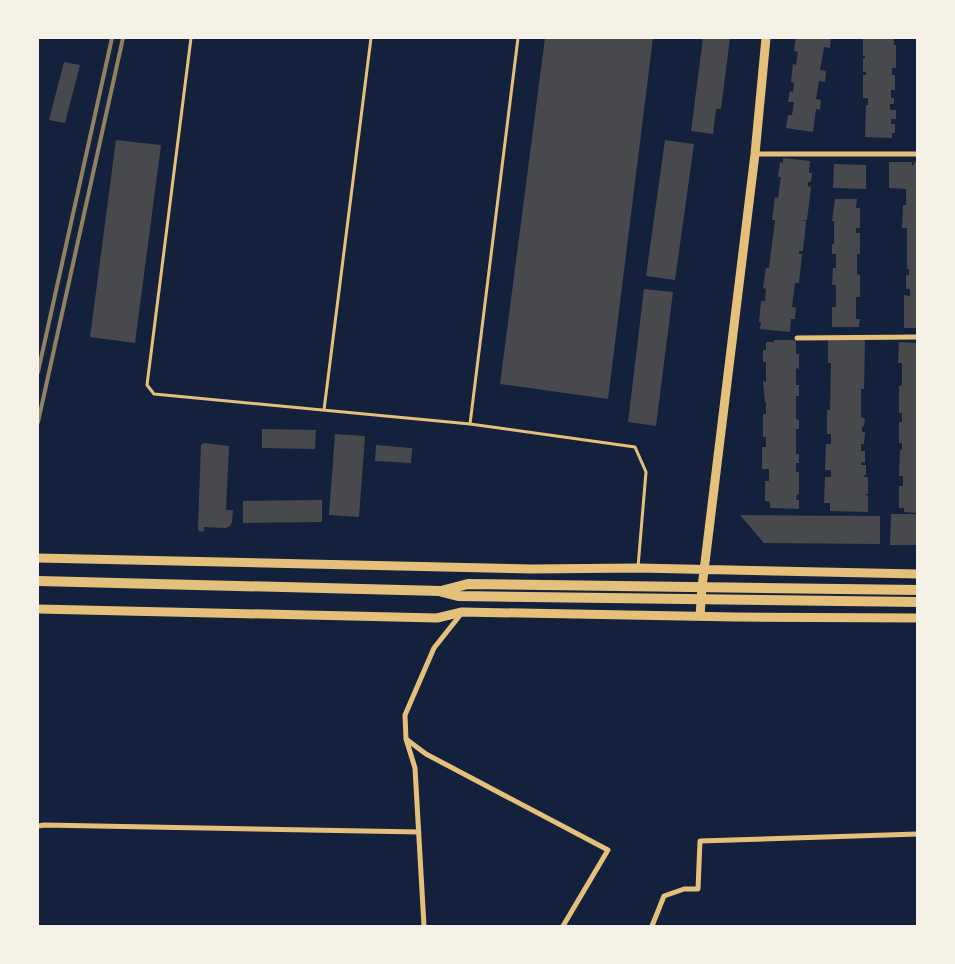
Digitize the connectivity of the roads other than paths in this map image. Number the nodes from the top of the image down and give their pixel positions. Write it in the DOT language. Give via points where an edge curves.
graph roads {
  1 [pos="191,38"];
  2 [pos="370,38"];
  3 [pos="518,38"];
  4 [pos="766,38"];
  5 [pos="754,154"];
  6 [pos="918,154"];
  7 [pos="918,337"];
  8 [pos="797,338"];
  9 [pos="324,410"];
  10 [pos="470,424"];
  11 [pos="38,558"];
  12 [pos="638,568"];
  13 [pos="704,570"];
  14 [pos="918,574"];
  15 [pos="38,580"];
  16 [pos="702,587"];
  17 [pos="918,590"];
  18 [pos="441,592"];
  19 [pos="701,600"];
  20 [pos="918,602"];
  21 [pos="38,609"];
  22 [pos="462,612"];
  23 [pos="700,616"];
  24 [pos="918,618"];
  25 [pos="406,739"];
  26 [pos="38,826"];
  27 [pos="419,832"];
  28 [pos="918,834"];
  29 [pos="424,926"];
  30 [pos="564,926"];
  31 [pos="652,926"];
  1 -- 9 [label="lane" via="147,385 154,394"];
  2 -- 9 [label="lane"];
  3 -- 10 [label="lane"];
  4 -- 5 [label="street"];
  5 -- 6 [label="street"];
  5 -- 13 [label="street"];
  7 -- 8 [label="street"];
  9 -- 10 [label="lane"];
  10 -- 12 [label="lane" via="634,447 646,472"];
  11 -- 12 [label="street" via="532,569"];
  12 -- 13 [label="street"];
  13 -- 14 [label="street"];
  13 -- 16 [label="street"];
  15 -- 18 [label="main road"];
  16 -- 17 [label="main road"];
  16 -- 18 [label="main road" via="468,584"];
  16 -- 19 [label="street"];
  18 -- 19 [label="main road" via="458,596"];
  19 -- 20 [label="main road"];
  19 -- 23 [label="street"];
  21 -- 22 [label="street" via="437,618"];
  22 -- 23 [label="street"];
  22 -- 25 [label="street" via="434,648 405,715"];
  23 -- 24 [label="street"];
  25 -- 27 [label="street" via="415,768"];
  25 -- 30 [label="street" via="426,754 608,850"];
  26 -- 27 [label="street"];
  27 -- 29 [label="street"];
  28 -- 31 [label="street" via="700,841 698,889 684,888 664,896"];
}
